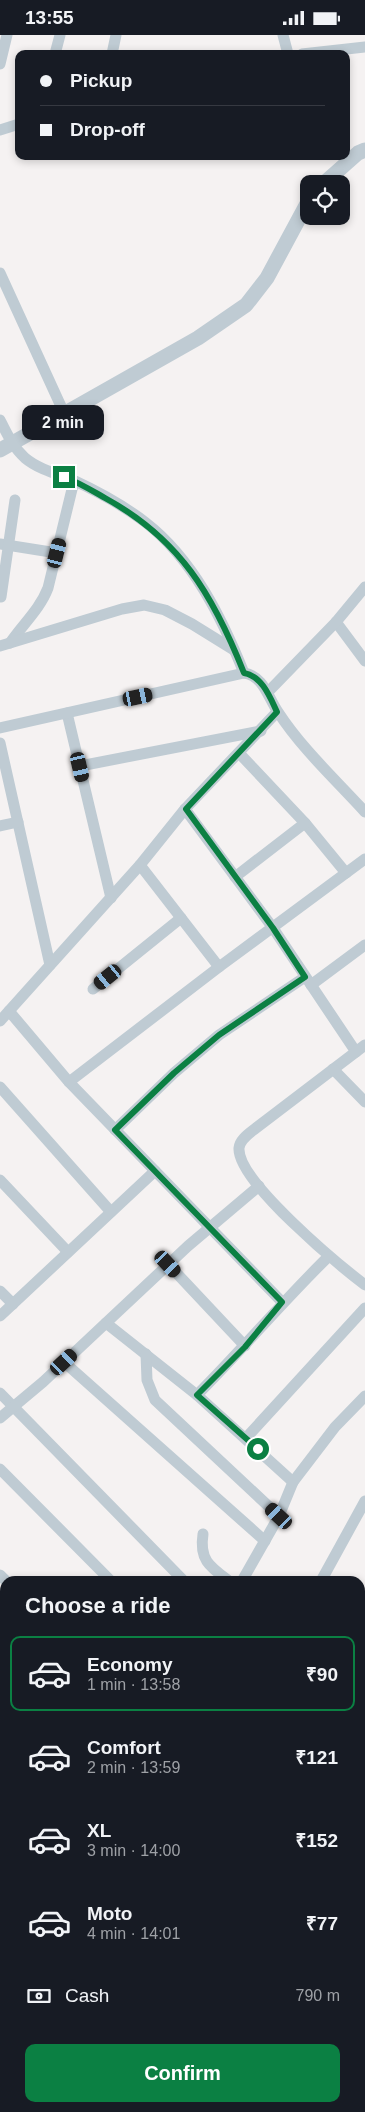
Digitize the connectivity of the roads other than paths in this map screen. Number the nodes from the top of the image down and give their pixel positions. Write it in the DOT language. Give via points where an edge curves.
graph roads {
  1 [pos="7,35"];
  2 [pos="60,35"];
  3 [pos="116,35"];
  4 [pos="283,35"];
  5 [pos="353,35"];
  6 [pos="361,47"];
  7 [pos="56,50"];
  8 [pos="113,50"];
  9 [pos="287,50"];
  10 [pos="336,50"];
  11 [pos="0,64"];
  12 [pos="15,125"];
  13 [pos="0,130"];
  14 [pos="365,150"];
  15 [pos="333,175"];
  16 [pos="300,217"];
  17 [pos="0,273"];
  18 [pos="65,415"];
  19 [pos="0,420"];
  20 [pos="6,447"];
  21 [pos="74,481"];
  22 [pos="15,500"];
  23 [pos="5,545"];
  24 [pos="57,553"];
  25 [pos="365,587"];
  26 [pos="1,597"];
  27 [pos="336,622"];
  28 [pos="5,644"];
  29 [pos="235,651"];
  30 [pos="365,661"];
  31 [pos="244,673"];
  32 [pos="268,692"];
  33 [pos="277,712"];
  34 [pos="67,713"];
  35 [pos="0,727"];
  36 [pos="261,731"];
  37 [pos="0,743"];
  38 [pos="239,753"];
  39 [pos="80,767"];
  40 [pos="186,809"];
  41 [pos="365,812"];
  42 [pos="18,822"];
  43 [pos="305,823"];
  44 [pos="0,826"];
  45 [pos="365,859"];
  46 [pos="140,865"];
  47 [pos="346,873"];
  48 [pos="235,877"];
  49 [pos="111,897"];
  50 [pos="181,918"];
  51 [pos="273,928"];
  52 [pos="365,945"];
  53 [pos="50,965"];
  54 [pos="219,967"];
  55 [pos="308,981"];
  56 [pos="93,989"];
  57 [pos="9,1011"];
  58 [pos="0,1021"];
  59 [pos="360,1048"];
  60 [pos="333,1069"];
  61 [pos="69,1082"];
  62 [pos="0,1087"];
  63 [pos="365,1102"];
  64 [pos="115,1130"];
  65 [pos="155,1171"];
  66 [pos="0,1180"];
  67 [pos="259,1186"];
  68 [pos="110,1212"];
  69 [pos="210,1227"];
  70 [pos="68,1253"];
  71 [pos="328,1257"];
  72 [pos="168,1264"];
  73 [pos="365,1285"];
  74 [pos="0,1291"];
  75 [pos="282,1302"];
  76 [pos="13,1304"];
  77 [pos="365,1307"];
  78 [pos="0,1316"];
  79 [pos="106,1323"];
  80 [pos="245,1347"];
  81 [pos="146,1354"];
  82 [pos="64,1362"];
  83 [pos="0,1393"];
  84 [pos="197,1395"];
  85 [pos="365,1396"];
  86 [pos="14,1407"];
  87 [pos="0,1419"];
  88 [pos="246,1438"];
  89 [pos="0,1469"];
  90 [pos="293,1482"];
  91 [pos="365,1501"];
  92 [pos="279,1516"];
  93 [pos="203,1534"];
  94 [pos="265,1541"];
  95 [pos="106,1576"];
  96 [pos="179,1576"];
  97 [pos="223,1576"];
  98 [pos="245,1576"];
  99 [pos="324,1576"];
  1 -- 11 [label="street"];
  2 -- 7 [label="street"];
  3 -- 8 [label="street"];
  4 -- 9 [label="street"];
  5 -- 6 [label="street"];
  6 -- 10 [label="street"];
  12 -- 13 [label="street"];
  14 -- 15 [label="street"];
  16 -- 18 [label="street" via="267,279 246,305 198,338"];
  17 -- 18 [label="street"];
  18 -- 20 [label="street"];
  19 -- 20 [label="street"];
  20 -- 21 [label="street" via="38,466"];
  21 -- 24 [label="street"];
  21 -- 29 [label="street" via="128,511 168,542 203,589"];
  22 -- 23 [label="street"];
  23 -- 24 [label="street"];
  23 -- 26 [label="street"];
  24 -- 28 [label="street" via="42,603"];
  25 -- 27 [label="street"];
  27 -- 30 [label="street"];
  27 -- 32 [label="street"];
  28 -- 29 [label="street" via="144,605 165,610"];
  29 -- 31 [label="street"];
  31 -- 32 [label="street" via="256,679"];
  31 -- 34 [label="street"];
  32 -- 33 [label="street"];
  33 -- 36 [label="street"];
  33 -- 41 [label="street"];
  34 -- 35 [label="street"];
  34 -- 39 [label="street"];
  36 -- 38 [label="street"];
  36 -- 39 [label="street"];
  37 -- 42 [label="street"];
  38 -- 40 [label="street"];
  38 -- 43 [label="street"];
  39 -- 49 [label="street"];
  40 -- 46 [label="street"];
  40 -- 48 [label="street"];
  42 -- 44 [label="street"];
  42 -- 53 [label="street"];
  43 -- 47 [label="street"];
  43 -- 48 [label="street"];
  45 -- 47 [label="street"];
  46 -- 49 [label="street"];
  46 -- 50 [label="street"];
  47 -- 51 [label="street"];
  48 -- 51 [label="street"];
  49 -- 53 [label="street"];
  50 -- 54 [label="street"];
  50 -- 56 [label="street"];
  51 -- 54 [label="street"];
  51 -- 55 [label="street"];
  52 -- 55 [label="street"];
  53 -- 57 [label="street"];
  54 -- 61 [label="street"];
  55 -- 59 [label="street"];
  55 -- 64 [label="street" via="219,1035"];
  57 -- 58 [label="street"];
  57 -- 61 [label="street"];
  59 -- 60 [label="street"];
  60 -- 63 [label="street"];
  60 -- 67 [label="street" via="241,1141 241,1158"];
  61 -- 64 [label="street"];
  62 -- 68 [label="street"];
  64 -- 65 [label="street"];
  65 -- 68 [label="street"];
  65 -- 69 [label="street"];
  66 -- 70 [label="street"];
  67 -- 69 [label="street"];
  67 -- 71 [label="street"];
  68 -- 70 [label="street"];
  69 -- 72 [label="street"];
  69 -- 75 [label="street"];
  70 -- 76 [label="street"];
  71 -- 73 [label="street"];
  71 -- 75 [label="street"];
  72 -- 79 [label="street"];
  72 -- 80 [label="street"];
  74 -- 76 [label="street"];
  75 -- 80 [label="street"];
  76 -- 78 [label="street"];
  77 -- 88 [label="street"];
  79 -- 81 [label="street"];
  79 -- 82 [label="street"];
  80 -- 84 [label="street"];
  81 -- 84 [label="street"];
  81 -- 92 [label="street" via="147,1380 155,1400"];
  82 -- 86 [label="street"];
  82 -- 94 [label="street"];
  83 -- 86 [label="street"];
  84 -- 88 [label="street"];
  85 -- 90 [label="street" via="335,1427"];
  86 -- 87 [label="street"];
  86 -- 96 [label="street"];
  88 -- 90 [label="street"];
  89 -- 95 [label="street"];
  90 -- 92 [label="street"];
  91 -- 99 [label="street"];
  92 -- 94 [label="street"];
  93 -- 97 [label="street" via="202,1553"];
  94 -- 98 [label="street"];
}
